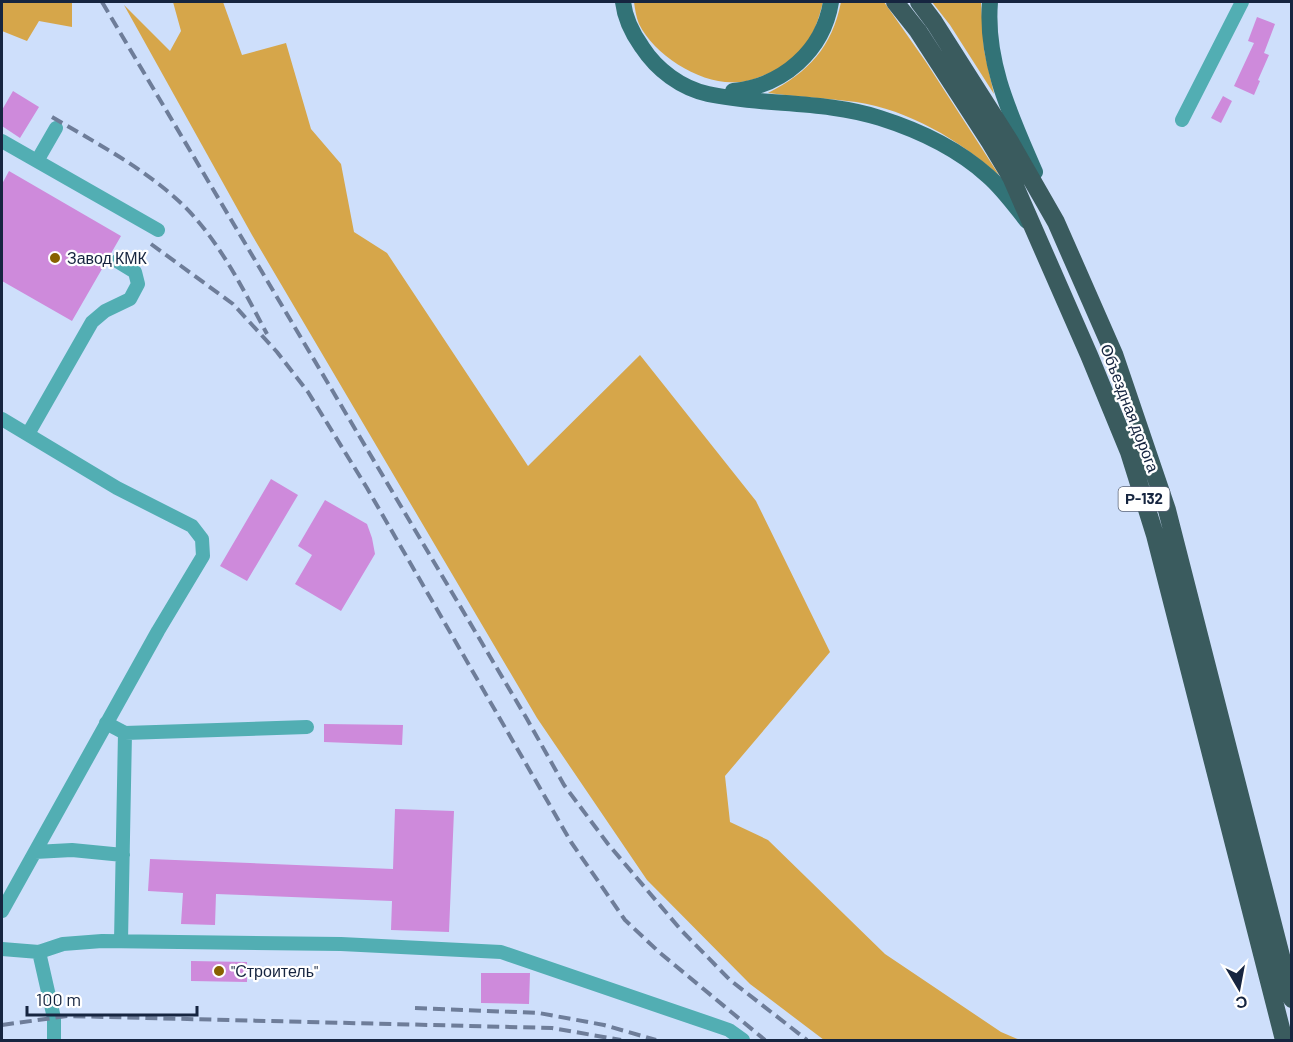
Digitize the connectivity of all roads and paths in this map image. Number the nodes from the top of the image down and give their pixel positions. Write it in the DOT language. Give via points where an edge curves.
graph roads {
  1 [pos="623,2"];
  2 [pos="831,2"];
  3 [pos="896,2"];
  4 [pos="919,2"];
  5 [pos="990,2"];
  6 [pos="1242,2"];
  7 [pos="707,94"];
  8 [pos="1182,120"];
  9 [pos="56,128"];
  10 [pos="2,141"];
  11 [pos="37,161"];
  12 [pos="1056,222"];
  13 [pos="158,230"];
  14 [pos="1036,231"];
  15 [pos="117,261"];
  16 [pos="2,419"];
  17 [pos="28,434"];
  18 [pos="106,723"];
  19 [pos="307,727"];
  20 [pos="125,733"];
  21 [pos="35,852"];
  22 [pos="123,855"];
  23 [pos="2,911"];
  24 [pos="121,941"];
  25 [pos="2,949"];
  26 [pos="39,952"];
  27 [pos="1292,999"];
  28 [pos="54,1041"];
  29 [pos="743,1041"];
  30 [pos="1284,1041"];
  1 -- 7 [label="main road" via="632,32 656,65 677,81"];
  2 -- 7 [label="main road" via="816,42 787,72 765,85"];
  3 -- 14 [label="highway, Объездная дорога / Р-132" via="990,142"];
  4 -- 12 [label="highway, Объездная дорога / Р-132" via="1009,140"];
  5 -- 12 [label="main road" via="991,45 998,81"];
  6 -- 8 [label="street"];
  7 -- 14 [label="main road" via="832,107 916,131 982,170"];
  9 -- 11 [label="street"];
  10 -- 11 [label="street"];
  11 -- 13 [label="street"];
  12 -- 27 [label="highway, Объездная дорога / Р-132" via="1114,354 1167,510"];
  14 -- 30 [label="highway, Объездная дорога / Р-132" via="1129,452 1155,535"];
  15 -- 17 [label="street" via="135,272 138,284 130,299 92,322"];
  16 -- 17 [label="street"];
  17 -- 18 [label="street" via="117,488 192,526 202,539 203,556"];
  18 -- 20 [label="street"];
  18 -- 21 [label="street"];
  19 -- 20 [label="street"];
  20 -- 22 [label="street"];
  21 -- 22 [label="street" via="72,850"];
  21 -- 23 [label="street"];
  22 -- 24 [label="street"];
  24 -- 26 [label="street" via="63,944"];
  24 -- 29 [label="street" via="341,944 501,952 729,1030"];
  25 -- 26 [label="street"];
  26 -- 28 [label="street" via="54,1018"];
}
